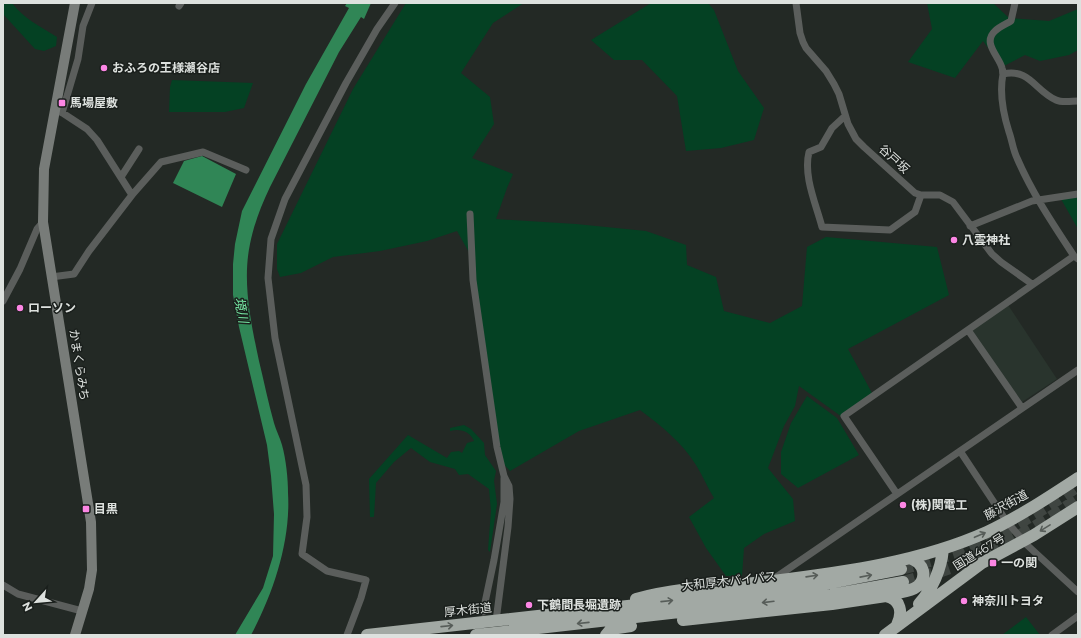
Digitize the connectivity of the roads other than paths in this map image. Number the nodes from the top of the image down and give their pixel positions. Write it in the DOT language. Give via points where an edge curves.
graph roads {
  1 [pos="75,3"];
  2 [pos="92,3"];
  3 [pos="395,3"];
  4 [pos="796,3"];
  5 [pos="1015,3"];
  6 [pos="1002,74"];
  7 [pos="1078,101"];
  8 [pos="58,110"];
  9 [pos="845,116"];
  10 [pos="138,149"];
  11 [pos="246,170"];
  12 [pos="121,177"];
  13 [pos="1078,194"];
  14 [pos="132,195"];
  15 [pos="921,195"];
  16 [pos="1038,199"];
  17 [pos="470,214"];
  18 [pos="43,222"];
  19 [pos="970,226"];
  20 [pos="1076,258"];
  21 [pos="51,278"];
  22 [pos="1032,284"];
  23 [pos="3,301"];
  24 [pos="968,330"];
  25 [pos="1078,370"];
  26 [pos="1022,408"];
  27 [pos="960,451"];
  28 [pos="504,476"];
  29 [pos="1078,478"];
  30 [pos="897,494"];
  31 [pos="1078,507"];
  32 [pos="1007,522"];
  33 [pos="1023,541"];
  34 [pos="943,549"];
  35 [pos="910,558"];
  36 [pos="941,562"];
  37 [pos="901,569"];
  38 [pos="963,577"];
  39 [pos="772,581"];
  40 [pos="903,582"];
  41 [pos="3,585"];
  42 [pos="1078,592"];
  43 [pos="879,596"];
  44 [pos="594,610"];
  45 [pos="82,612"];
  46 [pos="483,612"];
  47 [pos="559,614"];
  48 [pos="1078,616"];
  49 [pos="496,621"];
  50 [pos="642,621"];
  51 [pos="564,625"];
  52 [pos="898,625"];
  53 [pos="611,628"];
  54 [pos="76,635"];
  55 [pos="347,635"];
  56 [pos="367,635"];
  57 [pos="476,635"];
  58 [pos="574,635"];
  59 [pos="885,635"];
  60 [pos="1052,635"];
  1 -- 8 [label="main road, かまくらみち"];
  2 -- 8 [label="street" via="84,22 78,59"];
  3 -- 55 [label="street" via="346,83 285,199 271,239 268,278 275,338 306,485 307,517 302,554 327,571 366,580"];
  4 -- 9 [label="street, 谷戸坂" via="803,42 834,84"];
  5 -- 6 [label="street" via="1011,21 994,31 991,36 992,49 1002,68"];
  6 -- 7 [label="street" via="1026,76 1058,101"];
  6 -- 16 [label="street" via="1002,102 1008,130 1016,157"];
  8 -- 12 [label="street" via="87,128 98,140"];
  8 -- 18 [label="main road, かまくらみち" via="44,169"];
  9 -- 15 [label="street, 谷戸坂" via="860,144"];
  9 -- 15 [label="street" via="832,128 821,147 809,152 807,162 810,185 822,227 890,230 915,212"];
  10 -- 12 [label="street"];
  11 -- 14 [label="street" via="203,152 161,162"];
  12 -- 14 [label="street"];
  13 -- 16 [label="street"];
  14 -- 21 [label="street" via="74,274"];
  15 -- 19 [label="street" via="940,195 953,202"];
  16 -- 19 [label="street"];
  16 -- 20 [label="street"];
  17 -- 28 [label="street" via="473,280 499,459"];
  18 -- 21 [label="main road, かまくらみち"];
  18 -- 23 [label="street" via="37,229"];
  19 -- 22 [label="street" via="996,258"];
  20 -- 22 [label="street"];
  21 -- 45 [label="main road, かまくらみち" via="90,522 92,570"];
  22 -- 24 [label="street"];
  24 -- 26 [label="street"];
  24 -- 30 [label="street" via="844,416"];
  25 -- 26 [label="street"];
  26 -- 27 [label="street"];
  27 -- 30 [label="street"];
  27 -- 32 [label="street"];
  28 -- 46 [label="street" via="504,502"];
  28 -- 49 [label="street" via="509,486 510,499"];
  29 -- 32 [label="highway, 藤沢街道"];
  30 -- 39 [label="street"];
  31 -- 33 [label="highway, 国道467号, one-way"];
  32 -- 33 [label="street"];
  34 -- 32 [label="highway, 藤沢街道, one-way"];
  33 -- 38 [label="highway, 国道467号" via="982,563"];
  33 -- 42 [label="street"];
  34 -- 35 [label="highway, 藤沢街道"];
  34 -- 36 [label="highway, 国道467号"];
  39 -- 35 [label="highway, 藤沢街道, one-way" via="851,570"];
  35 -- 43 [label="highway" via="920,564 923,573 917,588"];
  36 -- 38 [label="highway" via="949,575"];
  36 -- 52 [label="highway, 国道467号" via="929,592"];
  44 -- 37 [label="highway, 大和厚木バイパス, one-way" via="829,583"];
  38 -- 52 [label="highway, 国道467号"];
  39 -- 44 [label="highway, 藤沢街道" via="655,594"];
  40 -- 50 [label="highway, 大和厚木バイパス, one-way" via="831,595"];
  41 -- 45 [label="street" via="18,594"];
  43 -- 50 [label="highway" via="817,606"];
  43 -- 52 [label="highway" via="890,596 899,605 901,618"];
  44 -- 47 [label="highway, 大和厚木バイパス"];
  45 -- 54 [label="main road, かまくらみち"];
  47 -- 49 [label="highway, 厚木街道"];
  47 -- 51 [label="highway"];
  48 -- 60 [label="street"];
  56 -- 49 [label="highway, 厚木街道, one-way"];
  50 -- 53 [label="highway, 大和厚木バイパス"];
  50 -- 53 [label="highway"];
  53 -- 51 [label="highway, 大和厚木バイパス, one-way"];
  51 -- 57 [label="highway"];
  51 -- 58 [label="highway"];
  52 -- 59 [label="highway, 国道467号"];
}
